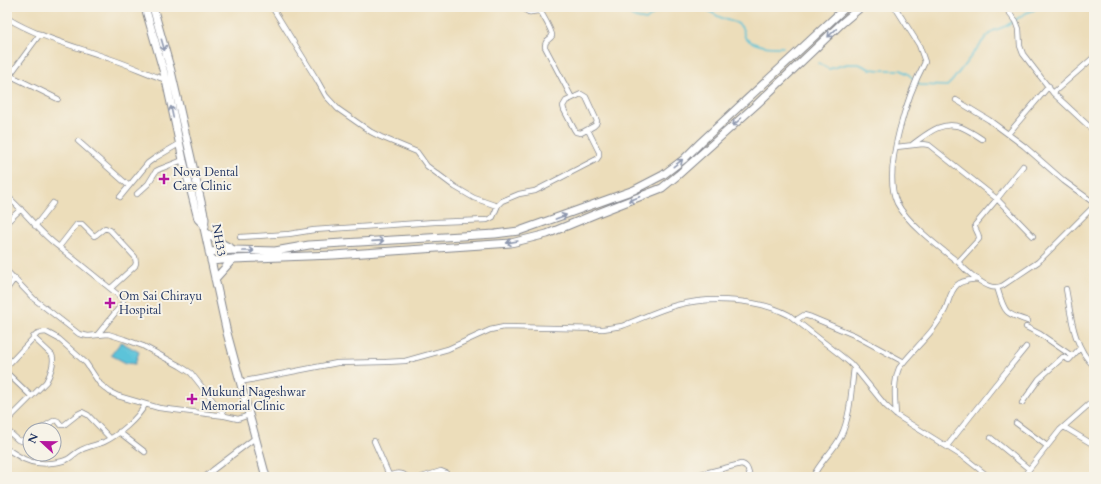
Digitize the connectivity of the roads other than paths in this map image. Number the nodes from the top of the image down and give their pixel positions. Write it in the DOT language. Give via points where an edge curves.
graph roads {
  1 [pos="145,7"];
  2 [pos="153,7"];
  3 [pos="272,7"];
  4 [pos="524,7"];
  5 [pos="846,7"];
  6 [pos="861,7"];
  7 [pos="895,7"];
  8 [pos="1005,7"];
  9 [pos="7,18"];
  10 [pos="40,34"];
  11 [pos="1093,60"];
  12 [pos="9,75"];
  13 [pos="166,80"];
  14 [pos="1049,86"];
  15 [pos="1053,93"];
  16 [pos="572,98"];
  17 [pos="58,99"];
  18 [pos="956,100"];
  19 [pos="588,130"];
  20 [pos="1094,131"];
  21 [pos="1008,134"];
  22 [pos="982,139"];
  23 [pos="78,141"];
  24 [pos="179,144"];
  25 [pos="911,145"];
  26 [pos="896,147"];
  27 [pos="183,160"];
  28 [pos="1023,166"];
  29 [pos="129,186"];
  30 [pos="137,194"];
  31 [pos="7,196"];
  32 [pos="120,197"];
  33 [pos="997,199"];
  34 [pos="53,203"];
  35 [pos="1094,205"];
  36 [pos="497,206"];
  37 [pos="21,209"];
  38 [pos="7,222"];
  39 [pos="35,226"];
  40 [pos="205,229"];
  41 [pos="1033,236"];
  42 [pos="240,237"];
  43 [pos="59,247"];
  44 [pos="235,250"];
  45 [pos="209,252"];
  46 [pos="233,259"];
  47 [pos="211,261"];
  48 [pos="958,262"];
  49 [pos="7,271"];
  50 [pos="15,278"];
  51 [pos="215,279"];
  52 [pos="978,279"];
  53 [pos="110,288"];
  54 [pos="997,288"];
  55 [pos="1066,288"];
  56 [pos="7,289"];
  57 [pos="796,320"];
  58 [pos="1028,321"];
  59 [pos="1026,327"];
  60 [pos="98,334"];
  61 [pos="33,337"];
  62 [pos="1026,347"];
  63 [pos="1080,348"];
  64 [pos="1072,356"];
  65 [pos="904,362"];
  66 [pos="7,366"];
  67 [pos="1094,366"];
  68 [pos="854,368"];
  69 [pos="7,373"];
  70 [pos="240,382"];
  71 [pos="31,396"];
  72 [pos="1094,400"];
  73 [pos="1022,403"];
  74 [pos="145,405"];
  75 [pos="896,414"];
  76 [pos="249,415"];
  77 [pos="225,416"];
  78 [pos="7,421"];
  79 [pos="1016,422"];
  80 [pos="62,425"];
  81 [pos="1064,427"];
  82 [pos="119,432"];
  83 [pos="8,433"];
  84 [pos="110,438"];
  85 [pos="255,438"];
  86 [pos="991,438"];
  87 [pos="22,440"];
  88 [pos="374,441"];
  89 [pos="1094,445"];
  90 [pos="947,446"];
  91 [pos="1047,446"];
  92 [pos="7,449"];
  93 [pos="145,452"];
  94 [pos="1029,469"];
  95 [pos="387,476"];
  96 [pos="205,477"];
  97 [pos="266,477"];
  98 [pos="407,477"];
  99 [pos="422,477"];
  100 [pos="447,477"];
  101 [pos="694,477"];
  102 [pos="750,477"];
  103 [pos="813,477"];
  104 [pos="989,477"];
  105 [pos="1023,477"];
  1 -- 13 [label="main road"];
  2 -- 40 [label="main road, NH33, one-way" via="171,71 205,219"];
  3 -- 36 [label="street" via="330,102 371,132 417,152 427,166 456,187 474,198"];
  4 -- 16 [label="street" via="528,12 540,12 552,33 545,47"];
  44 -- 5 [label="main road, one-way" via="275,251 310,245 519,231 634,190 663,175 684,159"];
  6 -- 46 [label="main road, one-way" via="662,188 547,234 511,243"];
  7 -- 26 [label="street" via="919,45 925,62 912,89"];
  8 -- 14 [label="street" via="1020,33 1023,54"];
  9 -- 10 [label="street"];
  10 -- 12 [label="street"];
  10 -- 13 [label="street"];
  11 -- 15 [label="street"];
  12 -- 17 [label="street"];
  24 -- 13 [label="main road, one-way"];
  14 -- 15 [label="street"];
  14 -- 21 [label="street"];
  15 -- 20 [label="street"];
  16 -- 19 [label="street" via="564,103 564,110 576,132"];
  16 -- 19 [label="street" via="584,95 596,119 595,125"];
  18 -- 21 [label="street"];
  19 -- 36 [label="street" via="599,152 597,159 535,191 519,194"];
  21 -- 35 [label="street"];
  22 -- 25 [label="street" via="961,127 949,125 939,127"];
  23 -- 29 [label="street"];
  24 -- 27 [label="main road"];
  24 -- 29 [label="street" via="148,163"];
  25 -- 26 [label="street"];
  25 -- 33 [label="street" via="928,145"];
  26 -- 48 [label="street" via="893,183 898,203 910,221"];
  27 -- 30 [label="street" via="156,171 148,184"];
  27 -- 40 [label="main road" via="198,219"];
  28 -- 33 [label="street"];
  29 -- 32 [label="street"];
  31 -- 37 [label="street"];
  33 -- 41 [label="street"];
  33 -- 48 [label="street" via="975,225 978,240"];
  34 -- 39 [label="street"];
  35 -- 54 [label="street" via="1038,262"];
  36 -- 42 [label="street" via="493,217 487,220"];
  37 -- 38 [label="street"];
  37 -- 39 [label="street"];
  39 -- 43 [label="street"];
  40 -- 44 [label="main road" via="218,241"];
  40 -- 45 [label="main road, NH33"];
  43 -- 53 [label="street"];
  43 -- 53 [label="street" via="79,223 94,236 105,228 110,230 135,257 136,263"];
  44 -- 45 [label="main road"];
  45 -- 47 [label="main road, NH33"];
  46 -- 47 [label="main road"];
  46 -- 51 [label="main road"];
  47 -- 51 [label="main road, NH33"];
  48 -- 52 [label="street" via="963,269"];
  49 -- 50 [label="street"];
  50 -- 56 [label="street"];
  50 -- 60 [label="street" via="34,299 80,334"];
  51 -- 70 [label="main road, NH33"];
  52 -- 54 [label="street"];
  52 -- 65 [label="street" via="957,285 937,324"];
  53 -- 60 [label="street" via="123,300"];
  54 -- 58 [label="street" via="1005,311"];
  55 -- 63 [label="street"];
  57 -- 65 [label="street" via="804,315 811,317 854,335"];
  57 -- 68 [label="street"];
  57 -- 70 [label="street" via="781,311 732,300 717,300 678,305 613,328 496,328 448,348 404,361 337,363"];
  59 -- 64 [label="street"];
  60 -- 77 [label="street" via="108,334 143,346 180,366 195,377"];
  61 -- 66 [label="street"];
  61 -- 71 [label="street" via="54,358 48,379"];
  61 -- 74 [label="street" via="42,332 53,336 86,363 105,388 118,396"];
  62 -- 90 [label="street"];
  63 -- 64 [label="street"];
  63 -- 67 [label="street"];
  64 -- 73 [label="street" via="1068,360 1063,357 1039,379"];
  65 -- 75 [label="street" via="896,379"];
  68 -- 75 [label="street" via="885,405"];
  68 -- 103 [label="street" via="844,429"];
  69 -- 71 [label="street"];
  70 -- 76 [label="main road, NH33"];
  71 -- 78 [label="street"];
  72 -- 81 [label="street"];
  74 -- 77 [label="street"];
  74 -- 82 [label="street"];
  75 -- 90 [label="street"];
  76 -- 77 [label="street" via="238,419"];
  76 -- 85 [label="main road, NH33"];
  79 -- 91 [label="street"];
  80 -- 84 [label="street" via="82,412"];
  81 -- 89 [label="street"];
  81 -- 91 [label="street"];
  82 -- 84 [label="street"];
  82 -- 93 [label="street"];
  83 -- 87 [label="street" via="19,441"];
  84 -- 92 [label="street" via="80,450 68,459 48,463 25,460"];
  85 -- 96 [label="street"];
  85 -- 97 [label="main road, NH33"];
  86 -- 94 [label="street"];
  88 -- 95 [label="street"];
  90 -- 104 [label="street"];
  91 -- 94 [label="street"];
  94 -- 105 [label="street"];
  95 -- 98 [label="street" via="399,473"];
  99 -- 100 [label="street" via="442,471"];
  101 -- 102 [label="street" via="745,464"];
}
